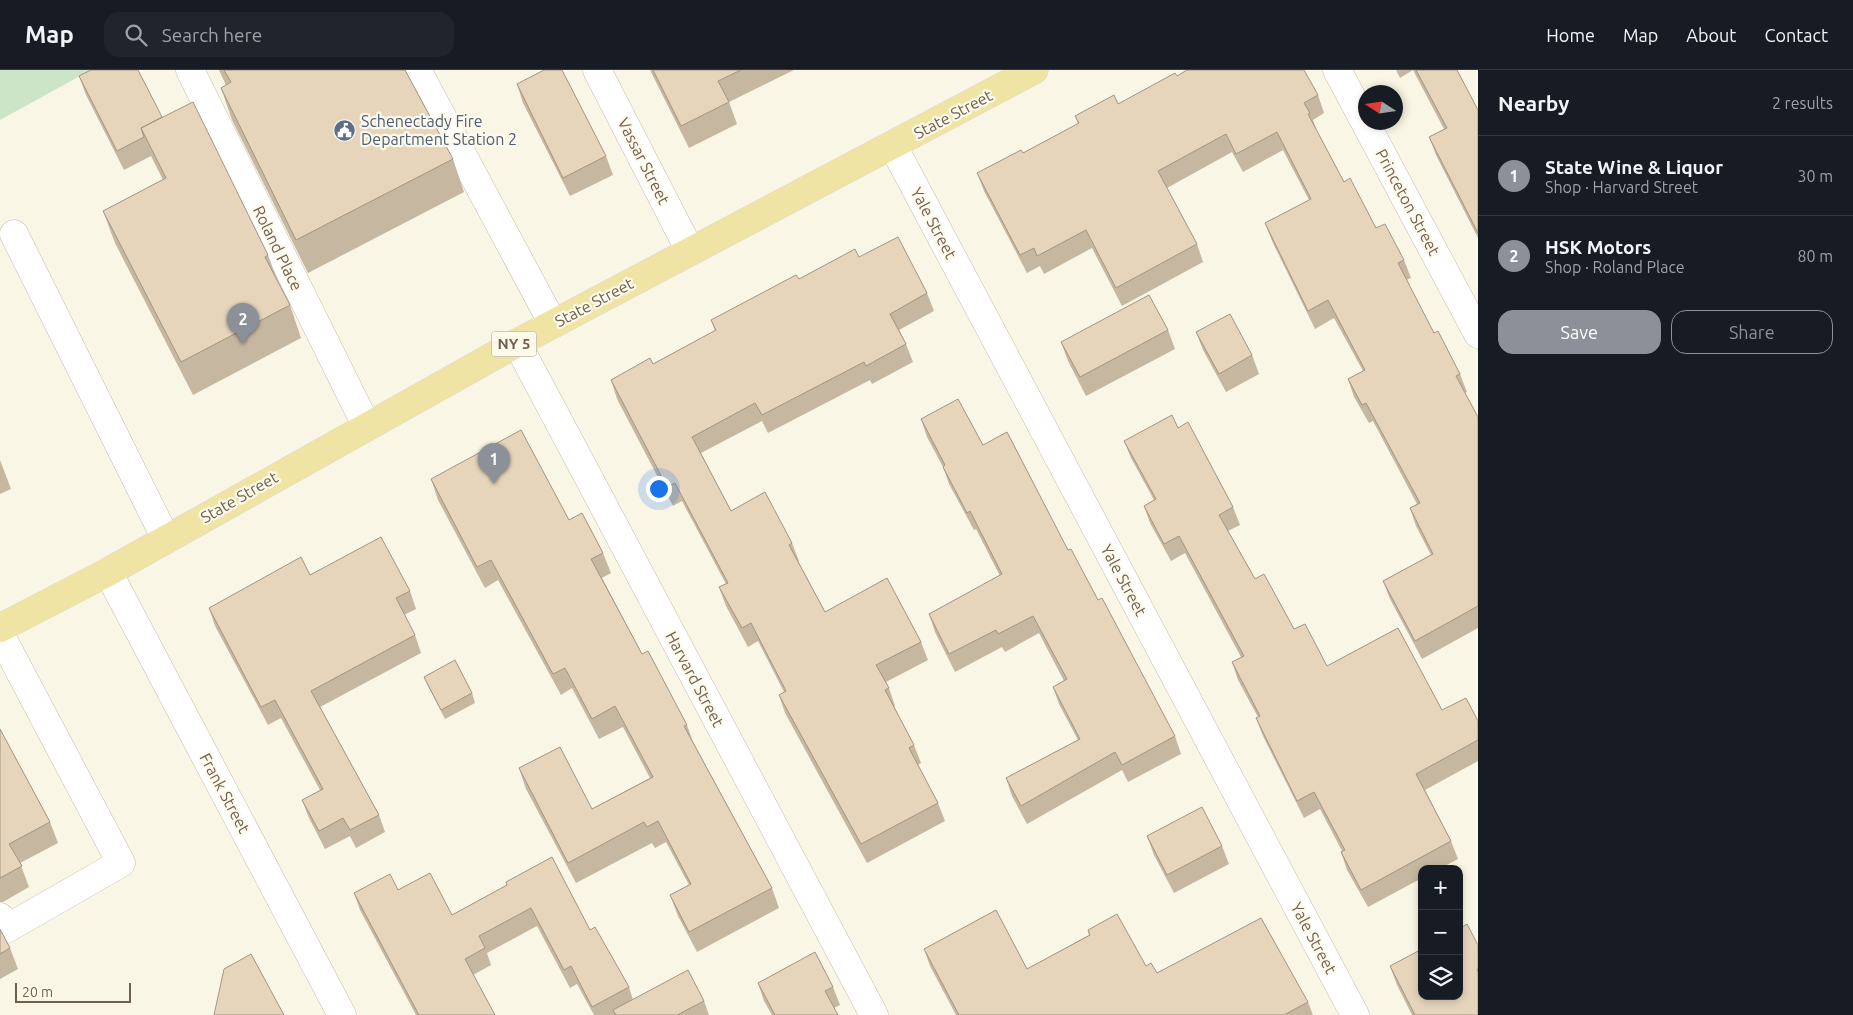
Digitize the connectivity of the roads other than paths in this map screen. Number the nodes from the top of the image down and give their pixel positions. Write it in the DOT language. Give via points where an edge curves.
graph roads {
  1 [pos="417,70"];
  2 [pos="597,70"];
  3 [pos="1034,70"];
  4 [pos="1337,70"];
  5 [pos="192,71"];
  6 [pos="893,146"];
  7 [pos="14,234"];
  8 [pos="690,251"];
  9 [pos="553,324"];
  10 [pos="1478,334"];
  11 [pos="517,343"];
  12 [pos="366,425"];
  13 [pos="166,539"];
  14 [pos="108,572"];
  15 [pos="0,628"];
  16 [pos="0,634"];
  17 [pos="0,917"];
  18 [pos="342,1015"];
  19 [pos="874,1015"];
  20 [pos="1355,1015"];
  1 -- 9 [label="street"];
  2 -- 8 [label="street, Vassar Street"];
  3 -- 6 [label="main road, State Street / NY 5"];
  4 -- 10 [label="street, Princeton Street"];
  5 -- 12 [label="street, Roland Place"];
  6 -- 8 [label="main road, State Street / NY 5"];
  6 -- 20 [label="street, Yale Street"];
  7 -- 13 [label="street"];
  8 -- 9 [label="main road, State Street / NY 5"];
  9 -- 11 [label="main road, State Street / NY 5"];
  11 -- 12 [label="main road, State Street / NY 5"];
  11 -- 19 [label="street, Harvard Street"];
  12 -- 13 [label="main road, State Street / NY 5"];
  13 -- 14 [label="main road, State Street / NY 5"];
  14 -- 15 [label="main road, State Street / NY 5"];
  14 -- 18 [label="street, Frank Street"];
  16 -- 17 [label="street" via="121,863 6,929"];
}
